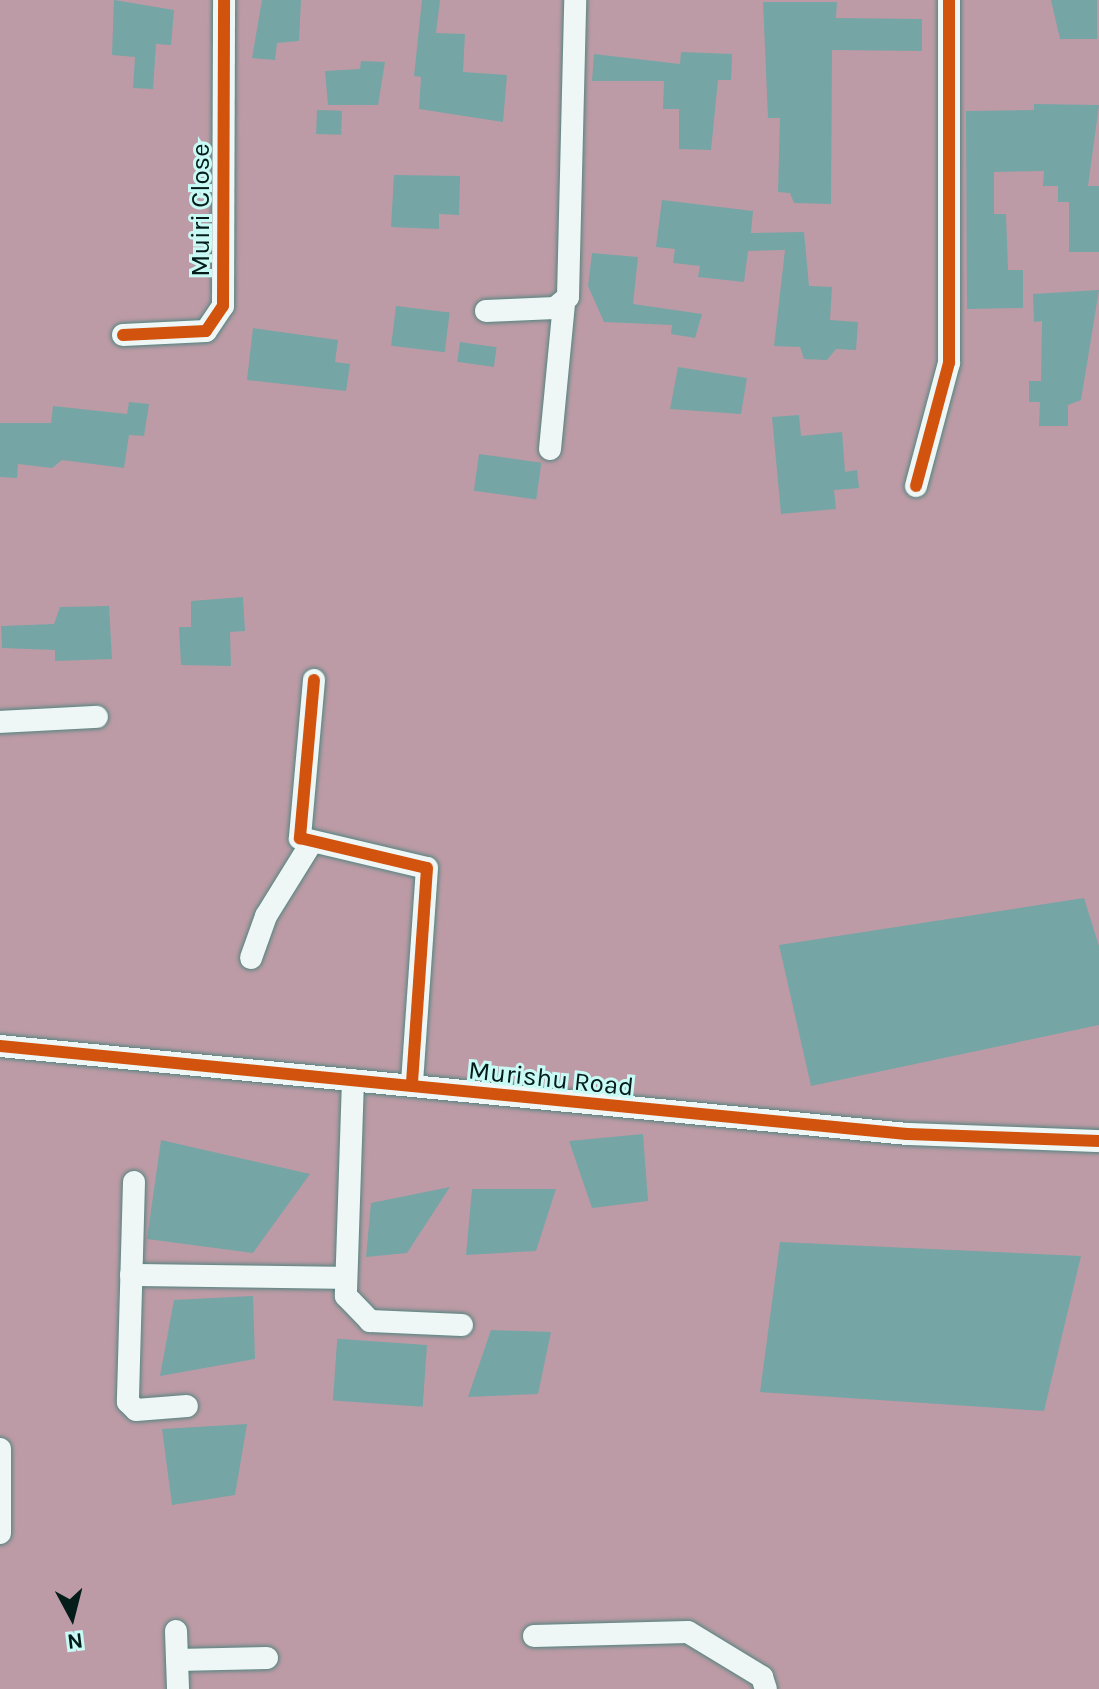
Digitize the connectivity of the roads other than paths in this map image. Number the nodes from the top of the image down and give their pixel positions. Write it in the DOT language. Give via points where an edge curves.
graph roads {
  1 [pos="224,0"];
  2 [pos="575,0"];
  3 [pos="949,0"];
  4 [pos="564,303"];
  5 [pos="486,311"];
  6 [pos="123,335"];
  7 [pos="550,449"];
  8 [pos="916,486"];
  9 [pos="314,680"];
  10 [pos="97,717"];
  11 [pos="0,722"];
  12 [pos="310,845"];
  13 [pos="251,958"];
  14 [pos="0,1046"];
  15 [pos="353,1080"];
  16 [pos="412,1085"];
  17 [pos="1099,1141"];
  18 [pos="134,1182"];
  19 [pos="131,1275"];
  20 [pos="343,1278"];
  21 [pos="462,1325"];
  22 [pos="187,1406"];
  23 [pos="0,1449"];
  24 [pos="0,1533"];
  25 [pos="176,1631"];
  26 [pos="534,1636"];
  27 [pos="267,1658"];
  28 [pos="177,1660"];
  29 [pos="178,1689"];
  30 [pos="766,1689"];
  1 -- 6 [label="street, Muiri Close" via="219,319 206,331"];
  2 -- 4 [label="street"];
  3 -- 8 [label="street" via="949,363"];
  4 -- 5 [label="street"];
  4 -- 7 [label="street"];
  9 -- 12 [label="street" via="298,827"];
  10 -- 11 [label="street"];
  12 -- 13 [label="street" via="266,916"];
  12 -- 16 [label="street" via="427,868"];
  14 -- 15 [label="street, Murishu Road"];
  15 -- 16 [label="street, Murishu Road"];
  15 -- 20 [label="street"];
  16 -- 17 [label="street, Murishu Road" via="907,1134"];
  18 -- 19 [label="street"];
  19 -- 20 [label="street"];
  19 -- 22 [label="street" via="129,1405"];
  20 -- 21 [label="street" via="355,1311 370,1321"];
  23 -- 24 [label="street"];
  25 -- 28 [label="street"];
  26 -- 30 [label="street" via="688,1632 762,1677"];
  27 -- 28 [label="street"];
  28 -- 29 [label="street"];
}
